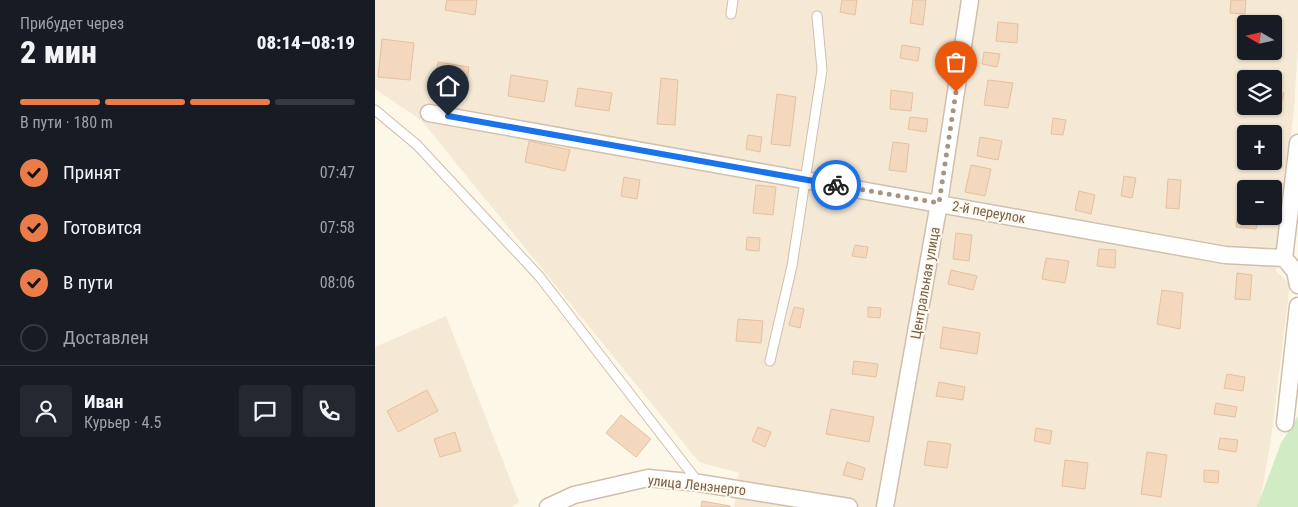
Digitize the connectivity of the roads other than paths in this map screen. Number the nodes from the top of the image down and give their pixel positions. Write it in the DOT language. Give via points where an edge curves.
graph roads {
  1 [pos="733,0"];
  2 [pos="970,0"];
  3 [pos="731,14"];
  4 [pos="817,16"];
  5 [pos="375,110"];
  6 [pos="429,113"];
  7 [pos="1298,143"];
  8 [pos="806,179"];
  9 [pos="939,203"];
  10 [pos="1284,258"];
  11 [pos="1298,285"];
  12 [pos="1298,306"];
  13 [pos="771,361"];
  14 [pos="1285,424"];
  15 [pos="699,483"];
  16 [pos="548,507"];
  17 [pos="849,507"];
  18 [pos="885,507"];
  1 -- 3 [label="lane"];
  2 -- 9 [label="street, Центральная улица"];
  4 -- 8 [label="lane" via="822,70"];
  5 -- 15 [label="lane" via="417,145 539,276"];
  6 -- 8 [label="street, 2-й переулок"];
  7 -- 10 [label="street"];
  8 -- 9 [label="street, 2-й переулок"];
  8 -- 13 [label="lane" via="792,266"];
  9 -- 10 [label="street, 2-й переулок" via="1225,255"];
  9 -- 18 [label="street, Центральная улица"];
  10 -- 11 [label="street" via="1295,270"];
  12 -- 14 [label="street"];
  15 -- 16 [label="street, улица Ленэнерго" via="647,478 574,495"];
  15 -- 17 [label="street, улица Ленэнерго"];
}
